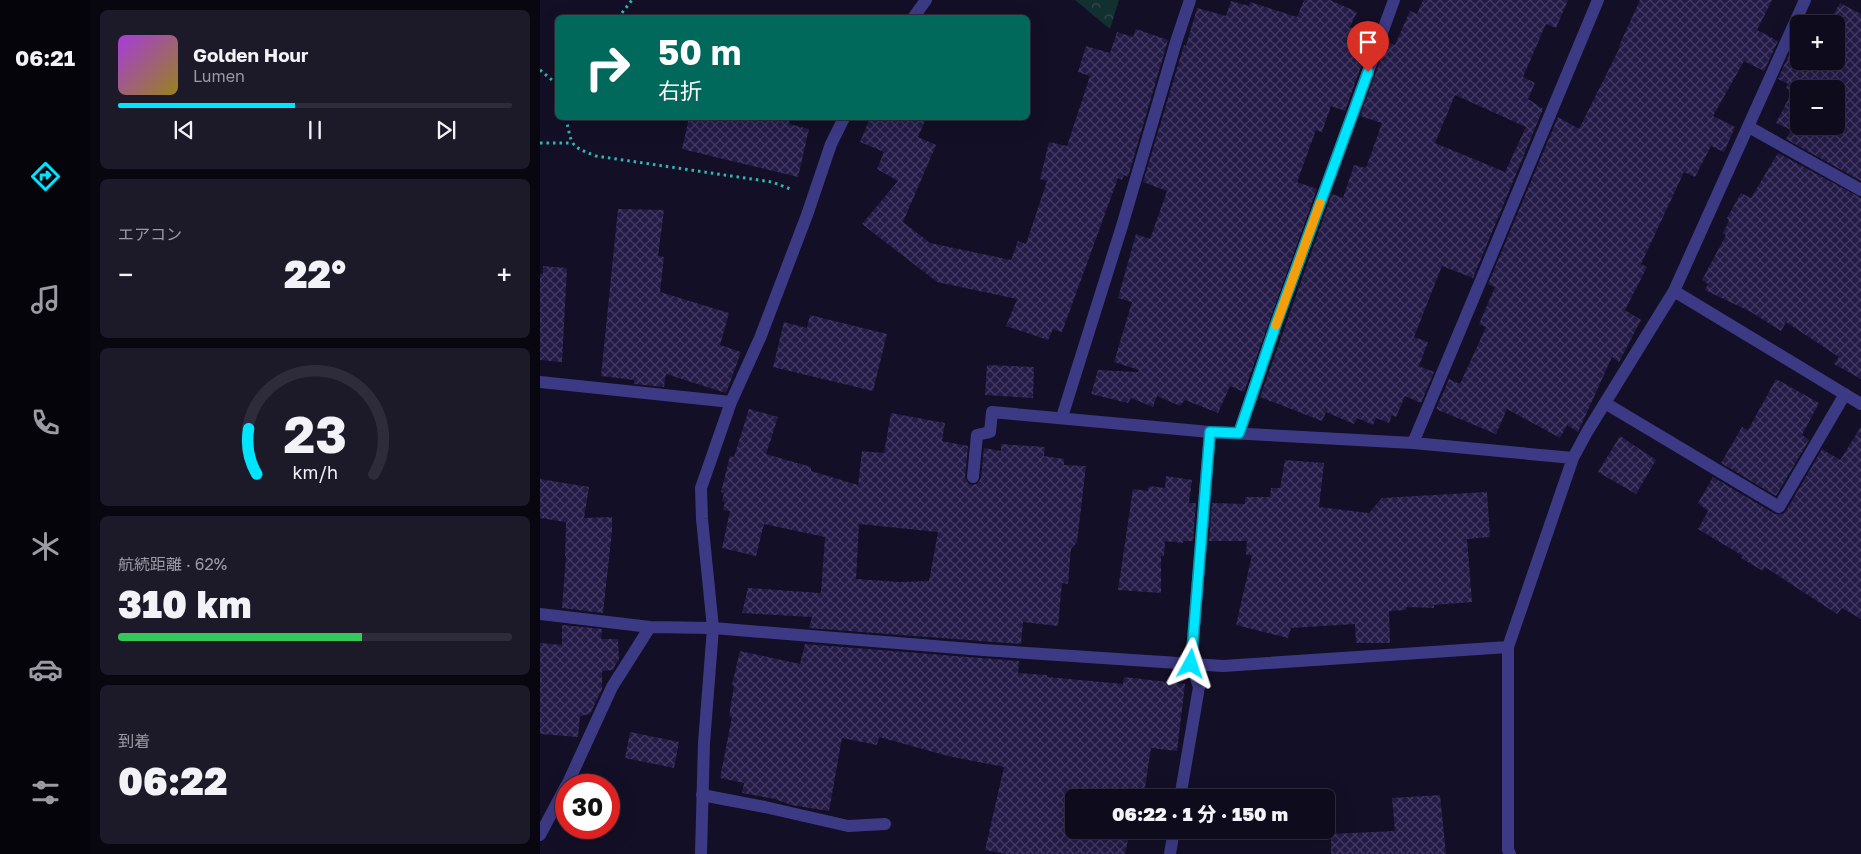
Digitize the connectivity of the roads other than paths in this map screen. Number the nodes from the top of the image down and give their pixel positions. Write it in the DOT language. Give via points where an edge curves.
graph roads {
  1 [pos="926,0"];
  2 [pos="1190,0"];
  3 [pos="1394,0"];
  4 [pos="1598,0"];
  5 [pos="1805,0"];
  6 [pos="915,15"];
  7 [pos="843,120"];
  8 [pos="1749,127"];
  9 [pos="1861,190"];
  10 [pos="1674,291"];
  11 [pos="540,382"];
  12 [pos="1845,394"];
  13 [pos="731,402"];
  14 [pos="1605,403"];
  15 [pos="1861,404"];
  16 [pos="1062,417"];
  17 [pos="1210,432"];
  18 [pos="1239,433"];
  19 [pos="1414,443"];
  20 [pos="1573,458"];
  21 [pos="973,477"];
  22 [pos="540,614"];
  23 [pos="650,627"];
  24 [pos="713,628"];
  25 [pos="1508,647"];
  26 [pos="1191,664"];
  27 [pos="572,774"];
  28 [pos="1182,789"];
  29 [pos="702,795"];
  30 [pos="555,808"];
  31 [pos="884,824"];
  32 [pos="540,835"];
  33 [pos="1172,839"];
  34 [pos="701,854"];
  35 [pos="1170,854"];
  36 [pos="1510,854"];
  1 -- 6 [label="street"];
  2 -- 16 [label="street"];
  3 -- 18 [label="street"];
  4 -- 19 [label="street"];
  5 -- 8 [label="street"];
  7 -- 13 [label="street" via="831,144 760,338"];
  8 -- 9 [label="street"];
  8 -- 10 [label="street"];
  10 -- 12 [label="street"];
  10 -- 14 [label="street"];
  11 -- 13 [label="street"];
  12 -- 14 [label="street" via="1779,507"];
  12 -- 15 [label="street"];
  13 -- 24 [label="street" via="701,488"];
  14 -- 20 [label="street"];
  16 -- 17 [label="street"];
  16 -- 21 [label="street" via="992,412 990,432 977,435"];
  17 -- 18 [label="street"];
  17 -- 26 [label="street"];
  18 -- 19 [label="street"];
  19 -- 20 [label="street"];
  20 -- 25 [label="street"];
  22 -- 23 [label="street"];
  23 -- 24 [label="street"];
  23 -- 27 [label="street" via="612,687"];
  24 -- 26 [label="street"];
  24 -- 29 [label="street"];
  25 -- 26 [label="street" via="1223,666"];
  25 -- 36 [label="street"];
  26 -- 28 [label="street" via="1199,687"];
  29 -- 31 [label="street" via="848,826"];
  29 -- 34 [label="street"];
  30 -- 32 [label="street"];
  33 -- 35 [label="street"];
}
